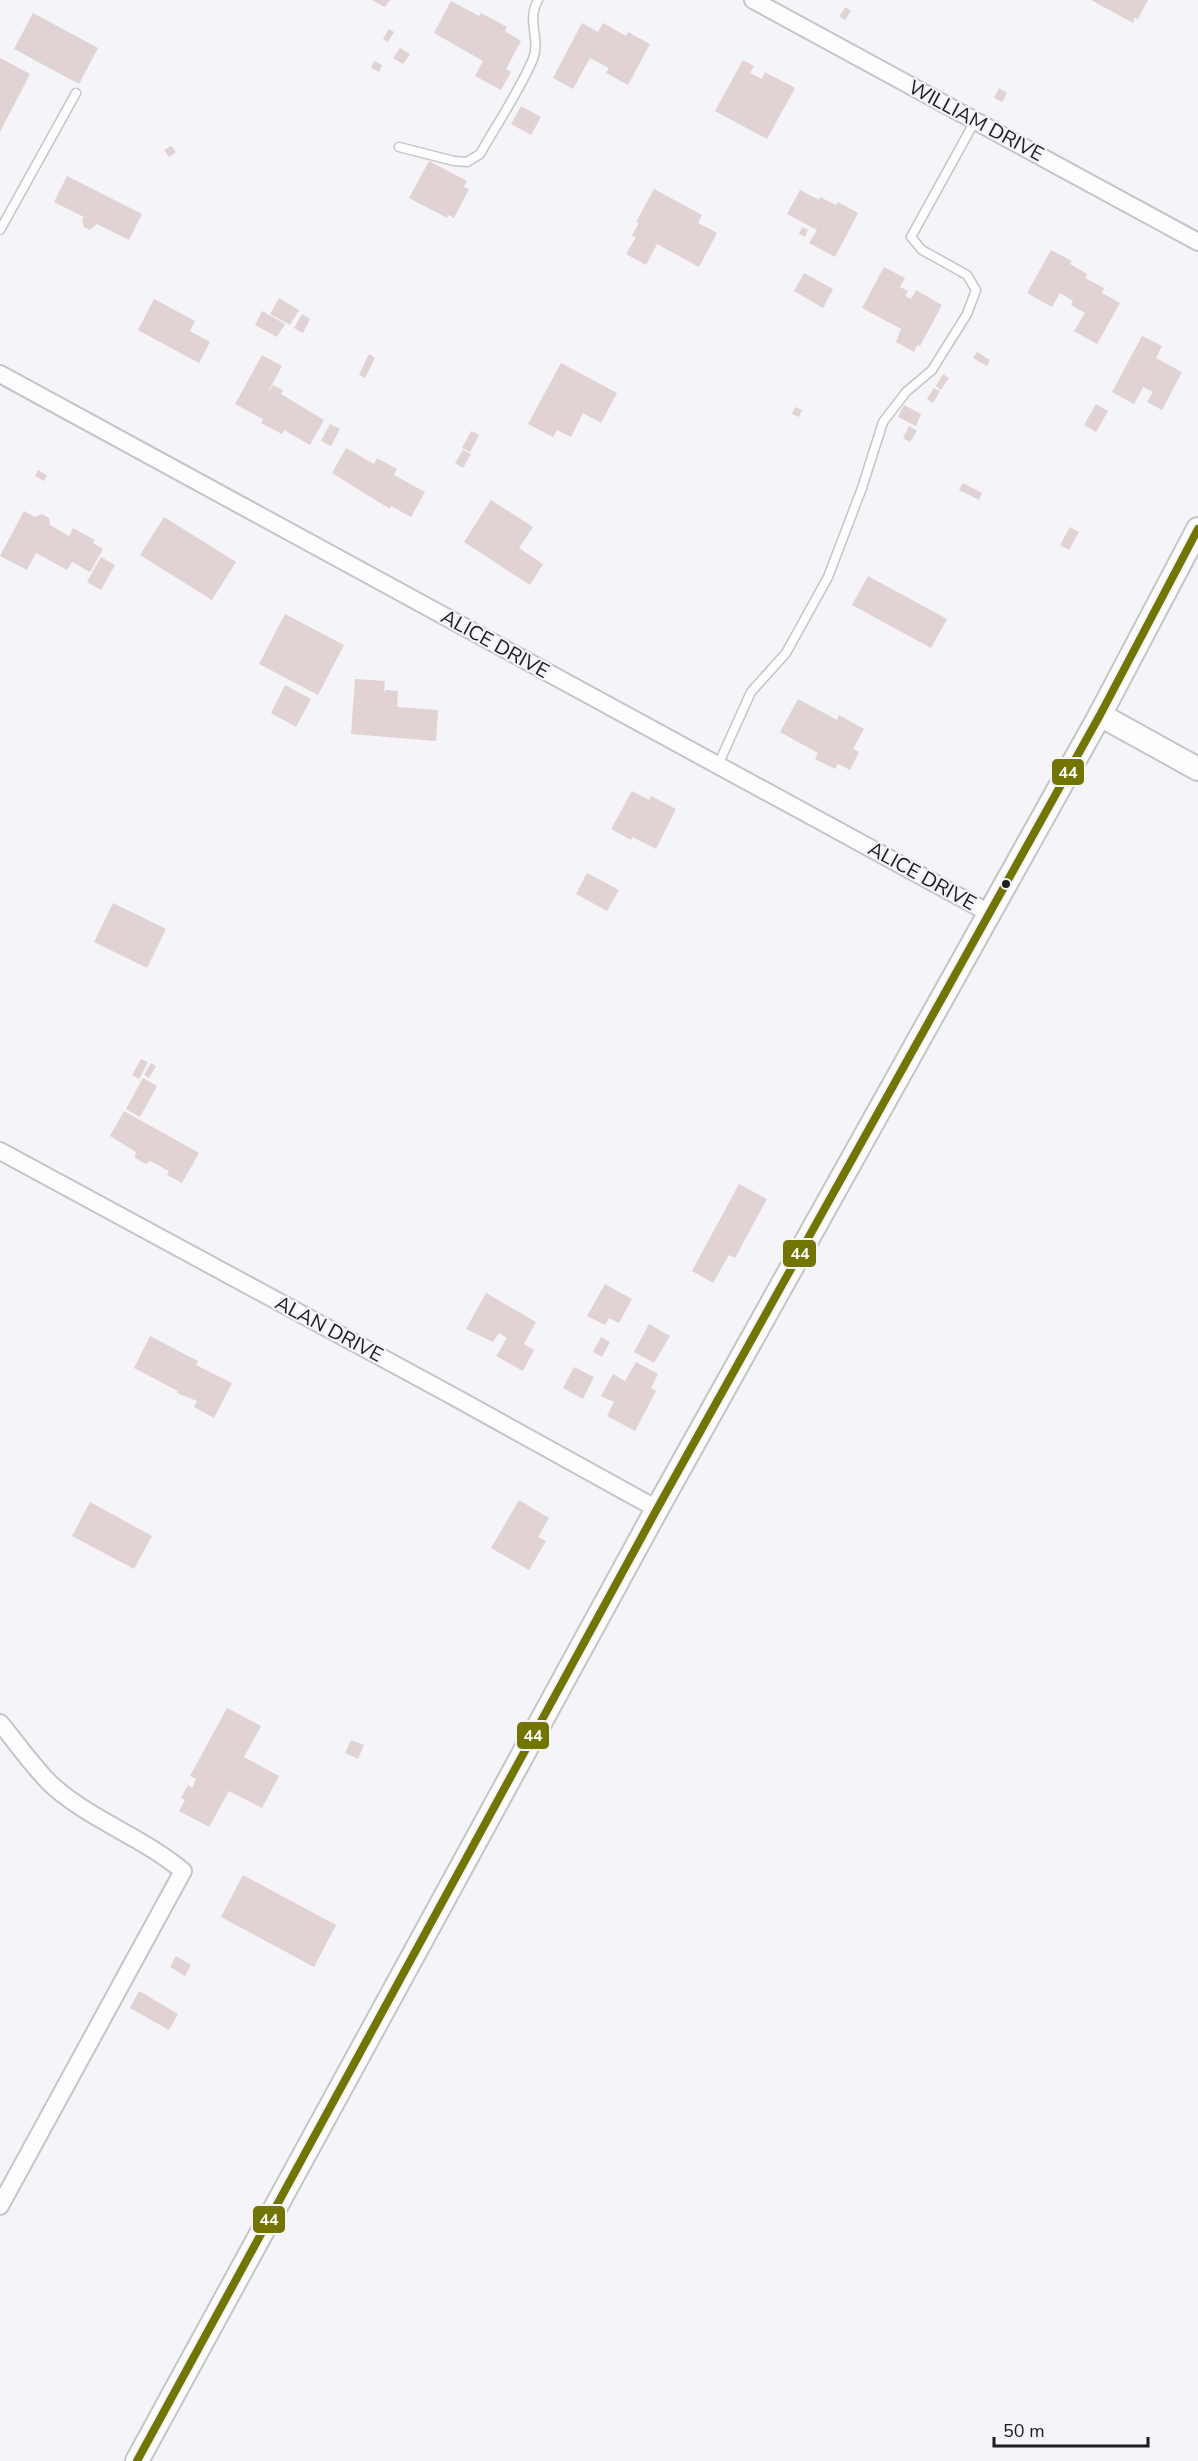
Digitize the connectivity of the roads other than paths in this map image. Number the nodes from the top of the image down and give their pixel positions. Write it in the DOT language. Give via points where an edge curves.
graph roads {
  1 [pos="538,0"];
  2 [pos="753,0"];
  3 [pos="76,93"];
  4 [pos="975,121"];
  5 [pos="399,147"];
  6 [pos="0,230"];
  7 [pos="1198,242"];
  8 [pos="0,374"];
  9 [pos="1198,529"];
  10 [pos="1100,715"];
  11 [pos="718,765"];
  12 [pos="1198,769"];
  13 [pos="991,914"];
  14 [pos="0,1151"];
  15 [pos="657,1509"];
  16 [pos="0,1723"];
  17 [pos="0,2206"];
  18 [pos="137,2461"];
  1 -- 5 [label="lane" via="532,11 534,57 480,153 468,162 454,161"];
  2 -- 4 [label="street, WILLIAM DRIVE"];
  3 -- 6 [label="lane"];
  4 -- 7 [label="street, WILLIAM DRIVE"];
  4 -- 11 [label="lane" via="911,237 922,250 967,275 975,290 968,314 932,370 906,392 883,422 828,576 786,653 751,692"];
  8 -- 11 [label="street, ALICE DRIVE"];
  9 -- 10 [label="main road"];
  10 -- 12 [label="main road"];
  10 -- 13 [label="main road"];
  11 -- 13 [label="street, ALICE DRIVE"];
  13 -- 15 [label="main road"];
  14 -- 15 [label="street, ALAN DRIVE"];
  15 -- 18 [label="main road"];
  16 -- 17 [label="street" via="54,1787 183,1871"];
}
